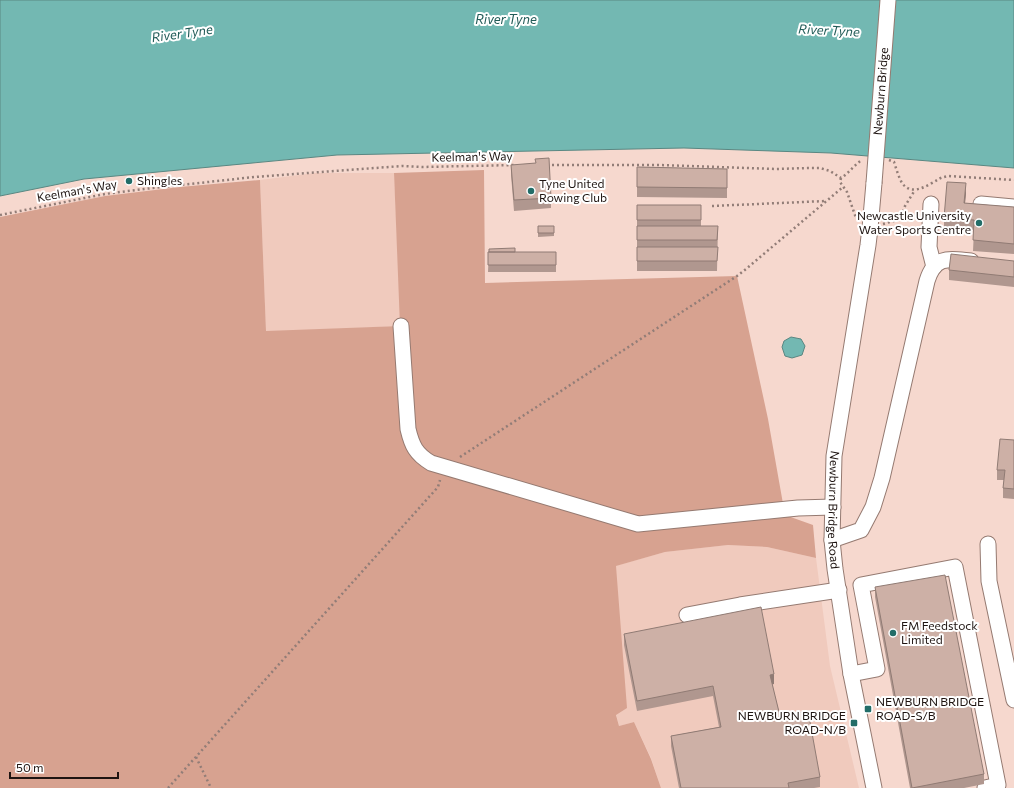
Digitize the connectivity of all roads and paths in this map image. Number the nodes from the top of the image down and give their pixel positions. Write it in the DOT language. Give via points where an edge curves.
graph roads {
  1 [pos="888,0"];
  2 [pos="862,160"];
  3 [pos="883,160"];
  4 [pos="519,165"];
  5 [pos="543,165"];
  6 [pos="841,178"];
  7 [pos="1014,180"];
  8 [pos="874,183"];
  9 [pos="843,187"];
  10 [pos="915,190"];
  11 [pos="826,201"];
  12 [pos="931,204"];
  13 [pos="981,204"];
  14 [pos="712,206"];
  15 [pos="1014,207"];
  16 [pos="0,215"];
  17 [pos="870,228"];
  18 [pos="985,262"];
  19 [pos="934,266"];
  20 [pos="400,326"];
  21 [pos="444,467"];
  22 [pos="833,507"];
  23 [pos="832,540"];
  24 [pos="988,544"];
  25 [pos="839,590"];
  26 [pos="687,615"];
  27 [pos="851,674"];
  28 [pos="1014,700"];
  29 [pos="196,757"];
  30 [pos="168,788"];
  31 [pos="211,788"];
  32 [pos="874,788"];
  33 [pos="985,788"];
  1 -- 8 [label="street, Newburn Bridge, bridge"];
  2 -- 6 [label="path"];
  3 -- 10 [label="path" via="894,162 902,183 907,188"];
  4 -- 16 [label="path, Keelman's Way" via="402,166 254,177 105,194"];
  5 -- 6 [label="path" via="820,168"];
  6 -- 9 [label="path"];
  7 -- 10 [label="path" via="948,176"];
  8 -- 17 [label="street, Newburn Bridge Road"];
  9 -- 11 [label="path"];
  9 -- 17 [label="path" via="859,225"];
  10 -- 17 [label="path" via="897,220"];
  11 -- 14 [label="path"];
  11 -- 21 [label="path" via="737,276"];
  12 -- 19 [label="street" via="929,247"];
  13 -- 15 [label="street"];
  17 -- 22 [label="street, Newburn Bridge Road" via="834,456"];
  18 -- 19 [label="street" via="949,259"];
  19 -- 23 [label="street" via="929,272 882,478 873,507 861,530"];
  20 -- 21 [label="street" via="411,440 422,457"];
  21 -- 22 [label="street" via="638,524 798,508"];
  21 -- 29 [label="path" via="438,487"];
  22 -- 23 [label="street, Newburn Bridge Road"];
  23 -- 25 [label="street, Newburn Bridge Road"];
  24 -- 28 [label="street" via="989,581"];
  25 -- 26 [label="street" via="740,604"];
  25 -- 27 [label="street, Newburn Bridge Road"];
  27 -- 32 [label="street, Newburn Bridge Road"];
  27 -- 33 [label="street" via="877,669 861,585 956,567 998,785"];
  29 -- 30 [label="path"];
  29 -- 31 [label="path"];
}
